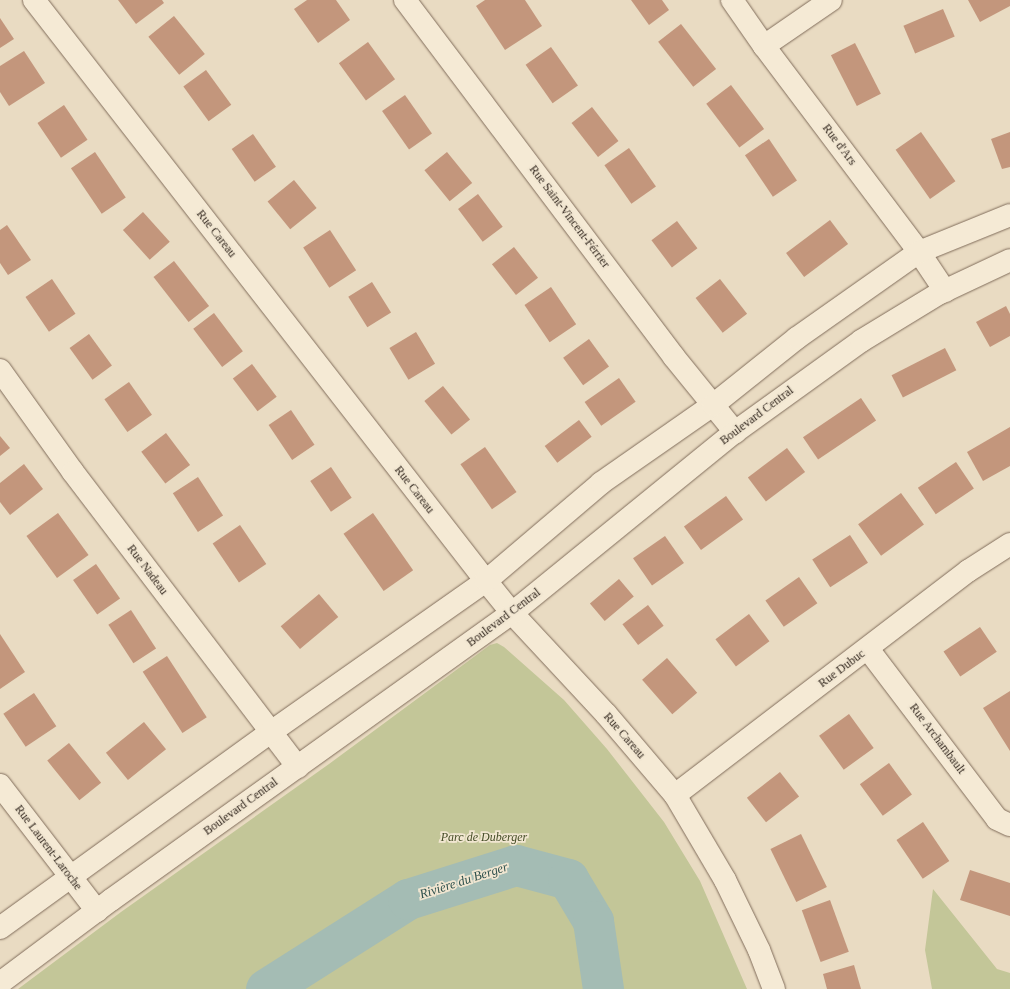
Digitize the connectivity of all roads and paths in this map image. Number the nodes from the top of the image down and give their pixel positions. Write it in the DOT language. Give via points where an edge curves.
graph roads {
  1 [pos="34,0"];
  2 [pos="405,0"];
  3 [pos="732,0"];
  4 [pos="831,0"];
  5 [pos="764,46"];
  6 [pos="1010,215"];
  7 [pos="919,252"];
  8 [pos="1010,260"];
  9 [pos="945,291"];
  10 [pos="0,370"];
  11 [pos="713,405"];
  12 [pos="735,432"];
  13 [pos="1010,544"];
  14 [pos="486,581"];
  15 [pos="512,614"];
  16 [pos="868,649"];
  17 [pos="271,732"];
  18 [pos="298,767"];
  19 [pos="0,785"];
  20 [pos="675,796"];
  21 [pos="1010,825"];
  22 [pos="70,877"];
  23 [pos="97,911"];
  24 [pos="0,928"];
  25 [pos="0,983"];
  26 [pos="774,989"];
  1 -- 14 [label="street, Rue Careau"];
  2 -- 11 [label="street, Rue Saint-Vincent-Férrier"];
  3 -- 5 [label="street, Rue d'Ars"];
  4 -- 5 [label="street"];
  5 -- 7 [label="street, Rue d'Ars"];
  6 -- 7 [label="street"];
  7 -- 9 [label="street, Rue d'Ars"];
  7 -- 11 [label="street" via="797,338"];
  8 -- 9 [label="street, Boulevard Central"];
  9 -- 12 [label="street, Boulevard Central" via="861,340"];
  10 -- 17 [label="street, Rue Nadeau" via="73,472"];
  11 -- 12 [label="street, Rue Saint-Vincent-Férrier"];
  11 -- 14 [label="street" via="601,483"];
  12 -- 15 [label="street, Boulevard Central"];
  13 -- 16 [label="street, Rue Dubuc" via="968,571"];
  14 -- 15 [label="street, Rue Careau"];
  14 -- 17 [label="street"];
  15 -- 18 [label="street, Boulevard Central"];
  15 -- 20 [label="street, Rue Careau" via="606,714"];
  16 -- 20 [label="street, Rue Dubuc"];
  16 -- 21 [label="street, Rue Archambault" via="997,819"];
  17 -- 18 [label="street, Rue Nadeau"];
  17 -- 22 [label="street"];
  18 -- 23 [label="street, Boulevard Central"];
  19 -- 22 [label="street, Rue Laurent-Laroche"];
  20 -- 26 [label="street, Rue Careau" via="725,880 759,950"];
  22 -- 23 [label="street, Rue Laurent-Laroche"];
  22 -- 24 [label="street"];
  23 -- 25 [label="street, Boulevard Central"];
}
